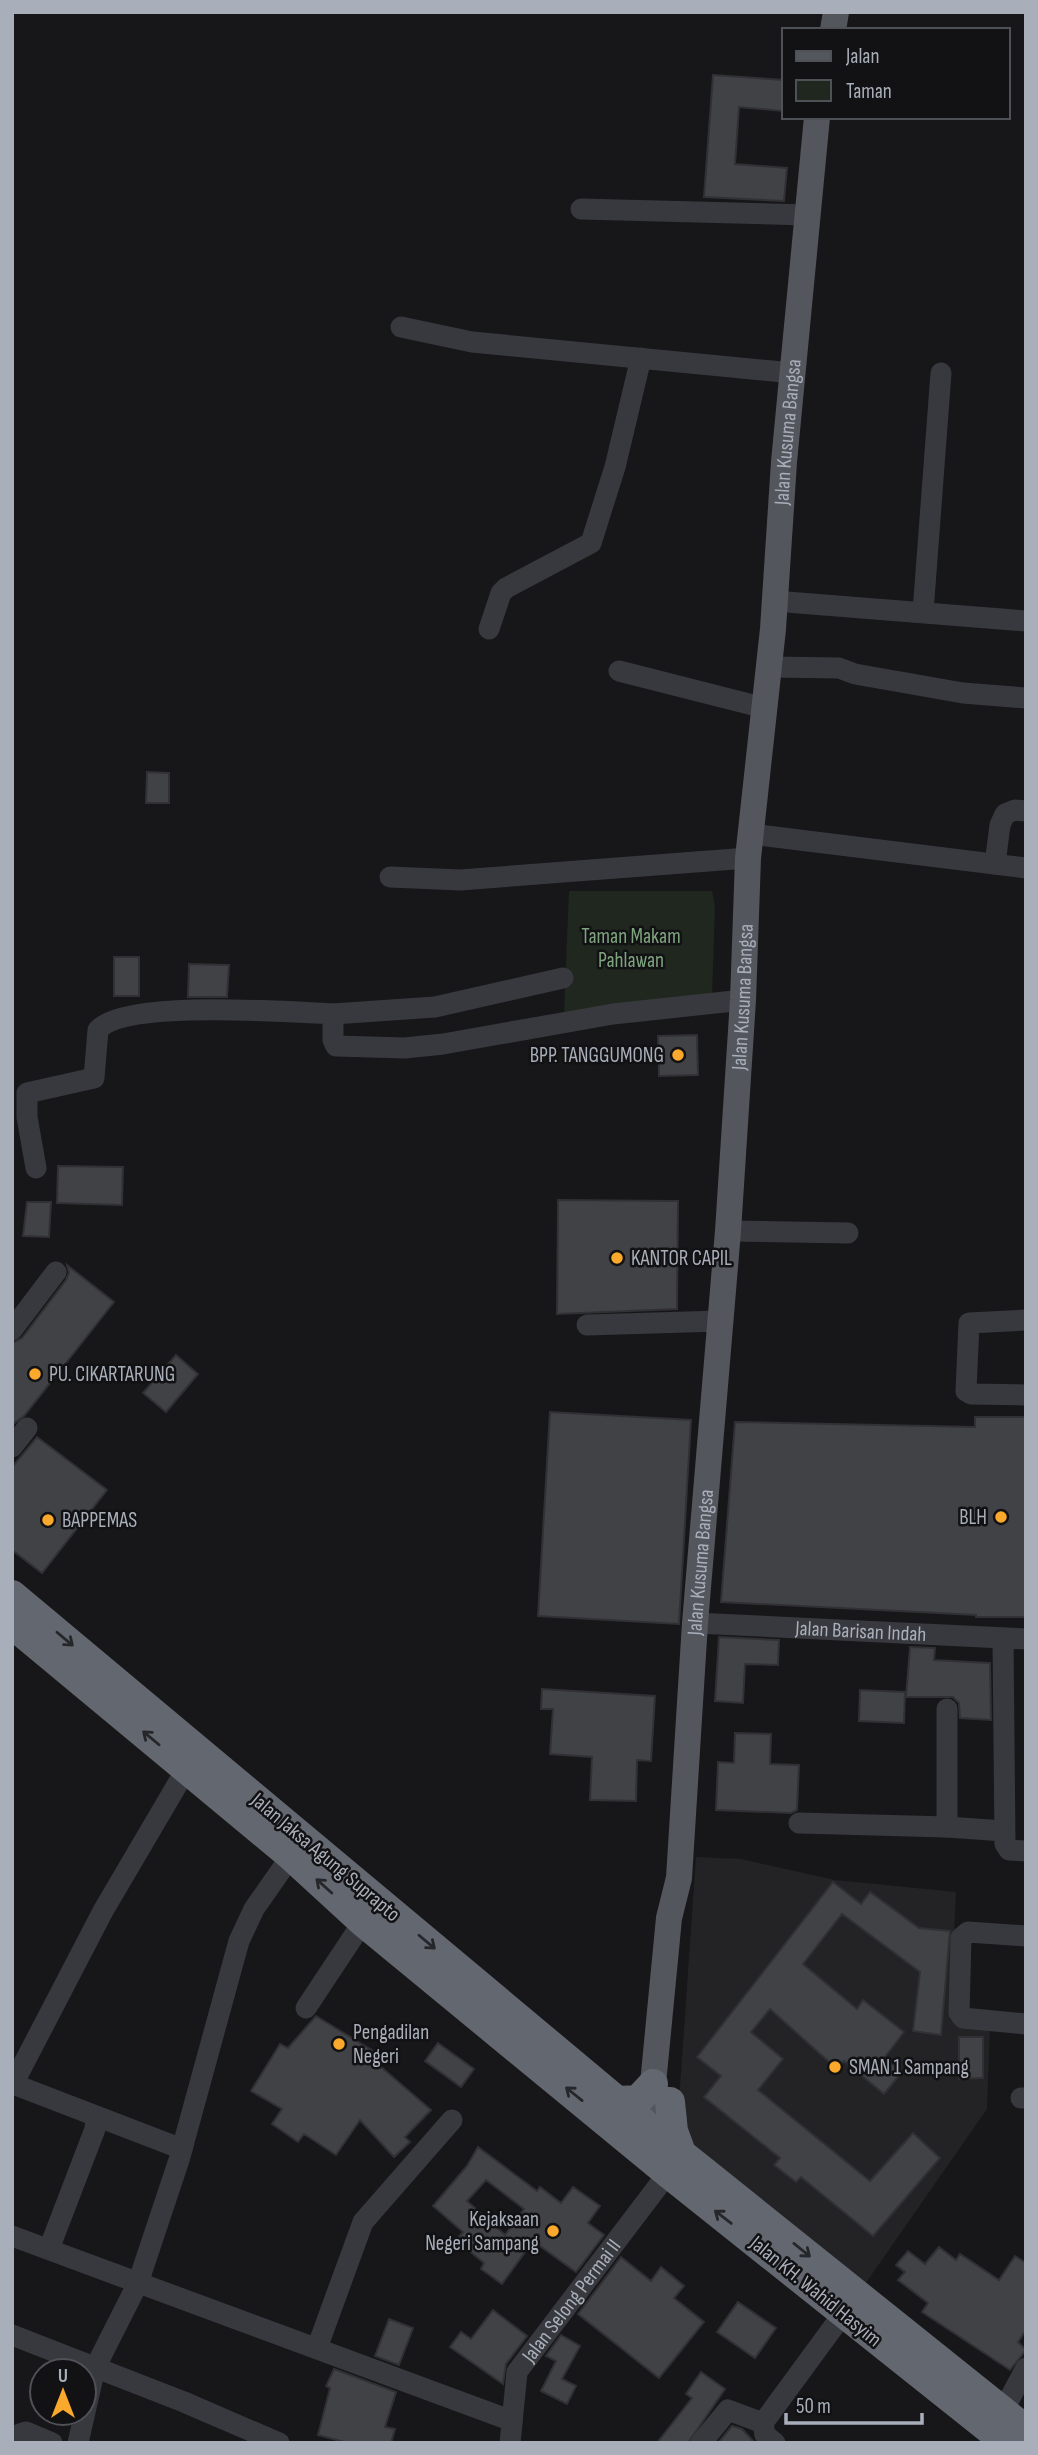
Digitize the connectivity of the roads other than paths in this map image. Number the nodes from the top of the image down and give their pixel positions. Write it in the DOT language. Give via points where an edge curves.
graph roads {
  1 [pos="817,119"];
  2 [pos="581,209"];
  3 [pos="808,215"];
  4 [pos="401,327"];
  5 [pos="641,358"];
  6 [pos="793,373"];
  7 [pos="941,373"];
  8 [pos="774,601"];
  9 [pos="923,612"];
  10 [pos="1026,621"];
  11 [pos="489,629"];
  12 [pos="769,667"];
  13 [pos="620,671"];
  14 [pos="1026,698"];
  15 [pos="765,708"];
  16 [pos="1026,811"];
  17 [pos="749,846"];
  18 [pos="995,864"];
  19 [pos="1026,869"];
  20 [pos="390,877"];
  21 [pos="563,978"];
  22 [pos="743,1000"];
  23 [pos="333,1014"];
  24 [pos="36,1168"];
  25 [pos="728,1231"];
  26 [pos="848,1233"];
  27 [pos="56,1272"];
  28 [pos="1026,1320"];
  29 [pos="720,1321"];
  30 [pos="587,1325"];
  31 [pos="12,1330"];
  32 [pos="1026,1395"];
  33 [pos="27,1428"];
  34 [pos="12,1447"];
  35 [pos="12,1595"];
  36 [pos="695,1623"];
  37 [pos="12,1624"];
  38 [pos="1003,1639"];
  39 [pos="1026,1639"];
  40 [pos="947,1709"];
  41 [pos="187,1768"];
  42 [pos="799,1823"];
  43 [pos="947,1827"];
  44 [pos="1004,1831"];
  45 [pos="297,1847"];
  46 [pos="1026,1851"];
  47 [pos="363,1922"];
  48 [pos="1026,1936"];
  49 [pos="306,2008"];
  50 [pos="1026,2024"];
  51 [pos="13,2085"];
  52 [pos="662,2093"];
  53 [pos="96,2117"];
  54 [pos="452,2120"];
  55 [pos="636,2128"];
  56 [pos="183,2149"];
  57 [pos="674,2163"];
  58 [pos="12,2236"];
  59 [pos="49,2249"];
  60 [pos="138,2283"];
  61 [pos="850,2304"];
  62 [pos="12,2334"];
  63 [pos="317,2348"];
  64 [pos="67,2357"];
  65 [pos="98,2360"];
  66 [pos="1026,2368"];
  67 [pos="98,2370"];
  68 [pos="1003,2411"];
  69 [pos="512,2421"];
  70 [pos="763,2423"];
  71 [pos="1026,2430"];
  72 [pos="12,2437"];
  73 [pos="52,2443"];
  74 [pos="279,2443"];
  75 [pos="510,2443"];
  76 [pos="701,2443"];
  77 [pos="775,2443"];
  78 [pos="1007,2443"];
  1 -- 3 [label="main road, Jalan Kusuma Bangsa"];
  2 -- 3 [label="street"];
  3 -- 6 [label="main road, Jalan Kusuma Bangsa"];
  4 -- 5 [label="street" via="472,342"];
  5 -- 6 [label="street"];
  5 -- 11 [label="street" via="591,543 506,588"];
  6 -- 8 [label="main road, Jalan Kusuma Bangsa"];
  7 -- 9 [label="street"];
  8 -- 9 [label="street"];
  8 -- 12 [label="main road, Jalan Kusuma Bangsa"];
  9 -- 10 [label="street"];
  12 -- 14 [label="street" via="839,668 963,693"];
  12 -- 15 [label="main road, Jalan Kusuma Bangsa"];
  13 -- 15 [label="street"];
  15 -- 17 [label="main road, Jalan Kusuma Bangsa"];
  16 -- 18 [label="street" via="1005,814"];
  17 -- 18 [label="street"];
  17 -- 20 [label="street" via="460,880"];
  17 -- 22 [label="main road, Jalan Kusuma Bangsa"];
  18 -- 19 [label="street"];
  21 -- 23 [label="street" via="435,1007"];
  22 -- 23 [label="street" via="613,1014 405,1048 337,1046 332,1040"];
  22 -- 25 [label="main road, Jalan Kusuma Bangsa"];
  23 -- 24 [label="street" via="192,1011 138,1013 104,1022 98,1030 94,1078 27,1093"];
  25 -- 26 [label="street"];
  25 -- 29 [label="main road, Jalan Kusuma Bangsa"];
  27 -- 31 [label="street"];
  28 -- 32 [label="street" via="969,1323 965,1391"];
  29 -- 30 [label="street"];
  29 -- 36 [label="main road, Jalan Kusuma Bangsa"];
  33 -- 34 [label="street"];
  35 -- 45 [label="highway, Jalan Jaksa Agung Suprapto, one-way"];
  36 -- 38 [label="street, Jalan Barisan Indah"];
  36 -- 52 [label="main road, Jalan Kusuma Bangsa" via="679,1878 669,1918"];
  41 -- 37 [label="highway, Jalan Jaksa Agung Suprapto, one-way"];
  38 -- 39 [label="street, Jalan Barisan Indah"];
  38 -- 44 [label="street"];
  40 -- 43 [label="street"];
  41 -- 45 [label="highway, Jalan Jaksa Agung Suprapto"];
  41 -- 51 [label="street" via="103,1911"];
  42 -- 43 [label="street"];
  43 -- 44 [label="street"];
  44 -- 46 [label="street" via="1006,1848"];
  47 -- 45 [label="highway, Jalan Jaksa Agung Suprapto, one-way"];
  45 -- 55 [label="highway, Jalan Jaksa Agung Suprapto, one-way"];
  45 -- 56 [label="street" via="254,1909 239,1941"];
  47 -- 49 [label="street"];
  55 -- 47 [label="highway, Jalan Jaksa Agung Suprapto, one-way"];
  48 -- 50 [label="street" via="968,1932 961,1938 959,2013 962,2018"];
  51 -- 53 [label="street"];
  52 -- 55 [label="main road, Jalan Kusuma Bangsa"];
  52 -- 55 [label="highway" via="638,2100"];
  52 -- 57 [label="highway" via="673,2131"];
  53 -- 56 [label="street"];
  53 -- 59 [label="street"];
  54 -- 63 [label="street" via="363,2222"];
  55 -- 57 [label="highway, Jalan KH. Wahid Hasyim"];
  56 -- 60 [label="street"];
  57 -- 61 [label="highway, Jalan KH. Wahid Hasyim"];
  57 -- 69 [label="street, Jalan Selong Permai II" via="517,2372"];
  58 -- 59 [label="street"];
  59 -- 60 [label="street"];
  60 -- 63 [label="street"];
  60 -- 65 [label="street"];
  61 -- 68 [label="highway, Jalan KH. Wahid Hasyim"];
  61 -- 70 [label="street"];
  61 -- 78 [label="highway, Jalan KH. Wahid Hasyim"];
  62 -- 64 [label="street"];
  63 -- 69 [label="street"];
  66 -- 68 [label="street"];
  67 -- 74 [label="street"];
  68 -- 71 [label="highway, Jalan KH. Wahid Hasyim"];
  69 -- 75 [label="street, Jalan Selong Permai II"];
  70 -- 76 [label="street" via="728,2410"];
  70 -- 77 [label="street" via="765,2435"];
  72 -- 73 [label="street" via="26,2432"];
}
